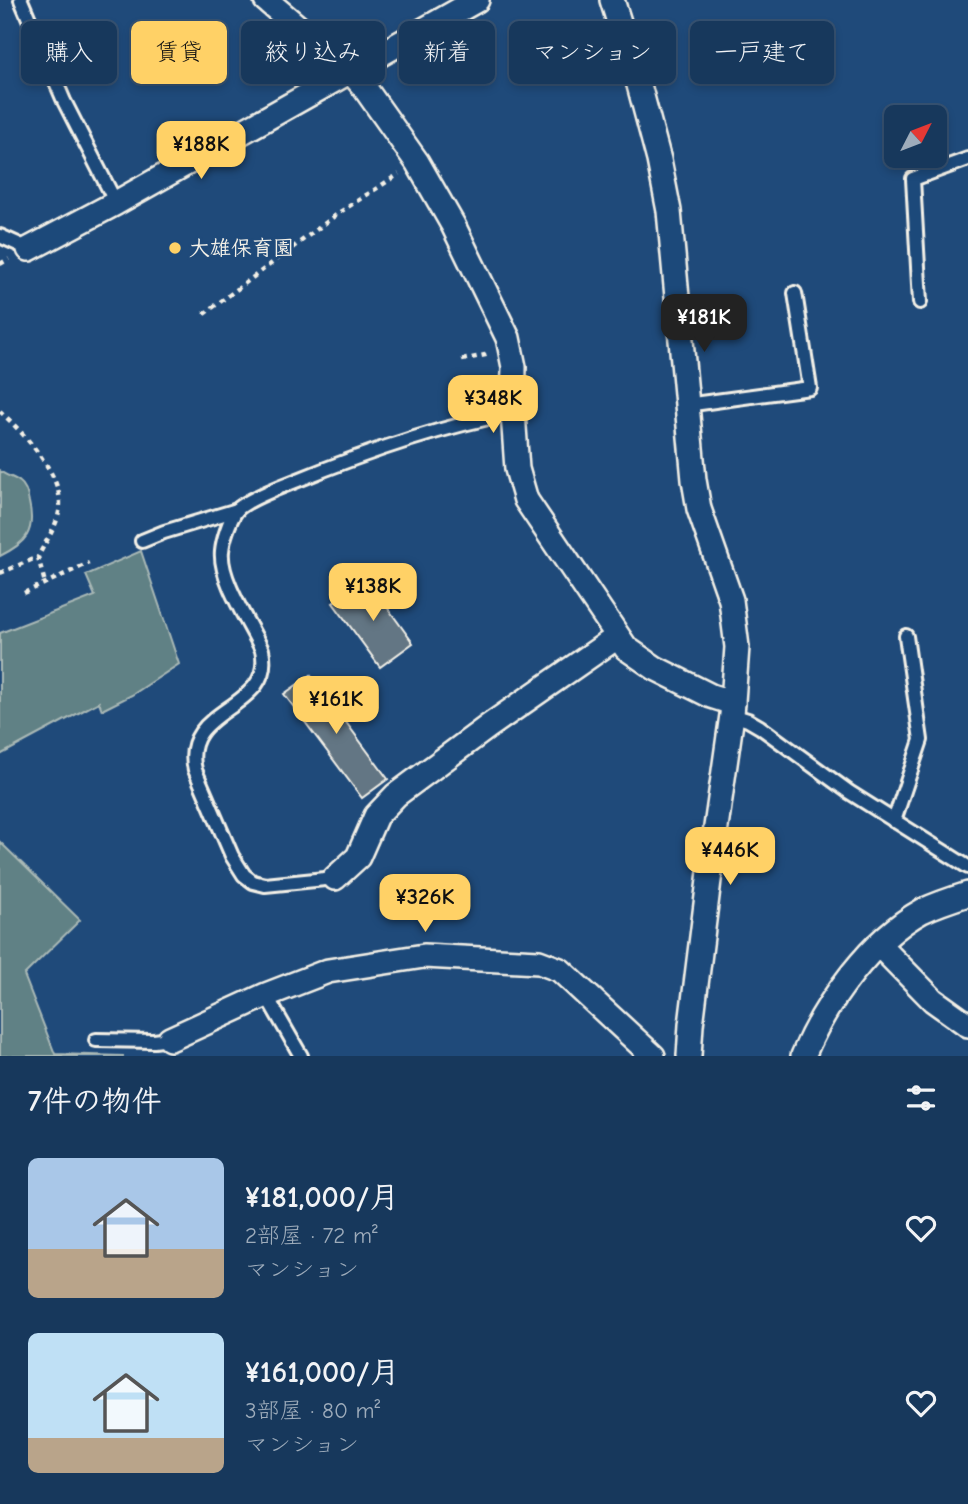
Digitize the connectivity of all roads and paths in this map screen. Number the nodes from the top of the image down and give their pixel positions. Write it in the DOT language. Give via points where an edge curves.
graph roads {
  1 [pos="21,0"];
  2 [pos="266,0"];
  3 [pos="477,0"];
  4 [pos="612,0"];
  5 [pos="291,21"];
  6 [pos="385,53"];
  7 [pos="329,84"];
  8 [pos="360,84"];
  9 [pos="968,159"];
  10 [pos="417,162"];
  11 [pos="116,203"];
  12 [pos="0,236"];
  13 [pos="21,253"];
  14 [pos="0,264"];
  15 [pos="796,293"];
  16 [pos="920,302"];
  17 [pos="204,314"];
  18 [pos="511,354"];
  19 [pos="462,360"];
  20 [pos="687,405"];
  21 [pos="0,411"];
  22 [pos="513,413"];
  23 [pos="237,510"];
  24 [pos="142,541"];
  25 [pos="38,557"];
  26 [pos="89,563"];
  27 [pos="0,573"];
  28 [pos="45,583"];
  29 [pos="24,593"];
  30 [pos="906,636"];
  31 [pos="617,637"];
  32 [pos="733,709"];
  33 [pos="894,821"];
  34 [pos="968,867"];
  35 [pos="335,878"];
  36 [pos="968,894"];
  37 [pos="879,945"];
  38 [pos="266,995"];
  39 [pos="968,1025"];
  40 [pos="170,1039"];
  41 [pos="96,1040"];
  42 [pos="300,1056"];
  43 [pos="653,1056"];
  44 [pos="689,1056"];
  45 [pos="803,1056"];
  1 -- 11 [label="lane" via="64,101"];
  2 -- 5 [label="street"];
  3 -- 6 [label="street"];
  4 -- 20 [label="street" via="659,160"];
  7 -- 11 [label="street"];
  8 -- 10 [label="street"];
  9 -- 16 [label="lane" via="913,179"];
  10 -- 17 [label="path" via="340,212"];
  10 -- 18 [label="street" via="459,237 508,338"];
  11 -- 13 [label="street"];
  12 -- 13 [label="lane"];
  13 -- 14 [label="path"];
  15 -- 20 [label="lane" via="810,388"];
  18 -- 19 [label="path"];
  18 -- 22 [label="street"];
  20 -- 32 [label="street" via="699,509 728,590 735,626"];
  21 -- 25 [label="path" via="47,465 57,488 60,509"];
  22 -- 23 [label="lane" via="356,457 268,492"];
  22 -- 31 [label="street" via="517,469 526,500"];
  23 -- 24 [label="lane"];
  23 -- 35 [label="lane" via="223,541 222,564 262,649 264,673 250,692 200,733 192,757 195,770 244,875 265,885"];
  25 -- 27 [label="path"];
  25 -- 28 [label="path"];
  26 -- 28 [label="path"];
  28 -- 29 [label="path"];
  30 -- 33 [label="lane" via="921,740"];
  31 -- 32 [label="street" via="655,668"];
  31 -- 35 [label="street" via="396,796 376,816 358,858"];
  32 -- 33 [label="lane"];
  32 -- 44 [label="street"];
  33 -- 34 [label="lane"];
  36 -- 37 [label="street" via="923,911"];
  37 -- 39 [label="street" via="933,1000"];
  37 -- 45 [label="street" via="835,998"];
  38 -- 40 [label="street"];
  38 -- 42 [label="lane"];
  38 -- 43 [label="street" via="328,971 424,956 539,962 561,970"];
  40 -- 41 [label="lane"];
}
